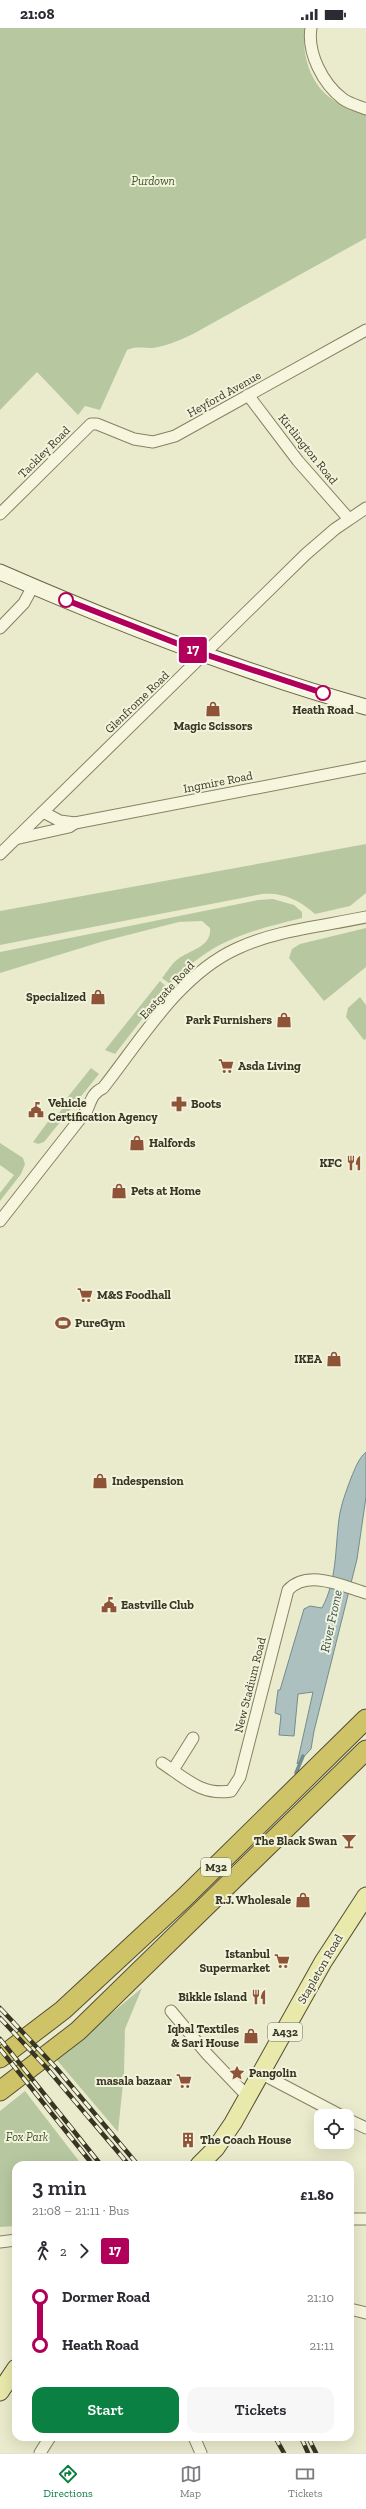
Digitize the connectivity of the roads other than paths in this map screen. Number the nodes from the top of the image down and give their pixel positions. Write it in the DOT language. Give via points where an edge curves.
graph roads {
  1 [pos="311,28"];
  2 [pos="366,109"];
  3 [pos="366,330"];
  4 [pos="248,395"];
  5 [pos="89,426"];
  6 [pos="366,508"];
  7 [pos="0,514"];
  8 [pos="349,519"];
  9 [pos="0,572"];
  10 [pos="33,586"];
  11 [pos="0,628"];
  12 [pos="204,654"];
  13 [pos="366,707"];
  14 [pos="366,768"];
  15 [pos="43,812"];
  16 [pos="75,823"];
  17 [pos="15,839"];
  18 [pos="0,854"];
  19 [pos="366,917"];
  20 [pos="0,1221"];
  21 [pos="366,1593"];
  22 [pos="366,1719"];
  23 [pos="193,1738"];
  24 [pos="366,1750"];
  25 [pos="162,1763"];
  26 [pos="173,1770"];
  27 [pos="366,1896"];
  28 [pos="171,2011"];
  29 [pos="0,2058"];
  30 [pos="262,2074"];
  31 [pos="0,2092"];
  32 [pos="249,2098"];
  33 [pos="329,2109"];
  34 [pos="354,2122"];
  35 [pos="366,2128"];
  36 [pos="203,2161"];
  37 [pos="354,2219"];
  38 [pos="366,2219"];
  39 [pos="12,2240"];
  40 [pos="0,2242"];
  41 [pos="354,2310"];
  42 [pos="366,2312"];
  43 [pos="12,2374"];
  44 [pos="0,2392"];
  45 [pos="48,2441"];
  46 [pos="196,2441"];
  47 [pos="40,2453"];
  48 [pos="200,2453"];
  1 -- 2 [label="street" via="313,53 331,88 344,100"];
  3 -- 4 [label="street, Heyford Avenue"];
  4 -- 5 [label="street, Heyford Avenue" via="175,436 153,442 134,439 97,424"];
  4 -- 8 [label="street, Kirtlington Road" via="298,461"];
  5 -- 7 [label="street, Tackley Road"];
  6 -- 8 [label="street, Glenfrome Road"];
  8 -- 12 [label="street, Glenfrome Road" via="306,554"];
  9 -- 10 [label="main road"];
  10 -- 11 [label="street" via="24,603"];
  10 -- 12 [label="main road" via="123,624"];
  12 -- 13 [label="main road"];
  12 -- 15 [label="street, Glenfrome Road"];
  14 -- 16 [label="street, Ingmire Road"];
  15 -- 16 [label="street, Ingmire Road" via="60,821"];
  15 -- 17 [label="street, Glenfrome Road"];
  16 -- 17 [label="street, Ingmire Road" via="69,827"];
  17 -- 18 [label="street, Glenfrome Road"];
  19 -- 20 [label="street, Eastgate Road" via="257,941 236,948 210,964 167,1007 103,1088 103,1095 94,1107 88,1109"];
  21 -- 26 [label="street, New Stadium Road" via="324,1581 303,1580 294,1584 286,1593 240,1777 231,1791 217,1793 200,1789"];
  22 -- 29 [label="highway, M32" via="185,1897 63,2010"];
  23 -- 26 [label="street"];
  24 -- 31 [label="highway, M32" via="78,2031"];
  25 -- 26 [label="street, New Stadium Road"];
  27 -- 30 [label="main road, Stapleton Road / A432" via="326,1956"];
  28 -- 32 [label="street"];
  30 -- 32 [label="main road, Stapleton Road / A432"];
  30 -- 33 [label="street"];
  32 -- 36 [label="main road, Stapleton Road / A432" via="216,2148"];
  34 -- 35 [label="street"];
  37 -- 38 [label="street"];
  39 -- 40 [label="street"];
  41 -- 42 [label="street"];
  43 -- 44 [label="main road"];
  45 -- 47 [label="street"];
  46 -- 48 [label="street"];
}
